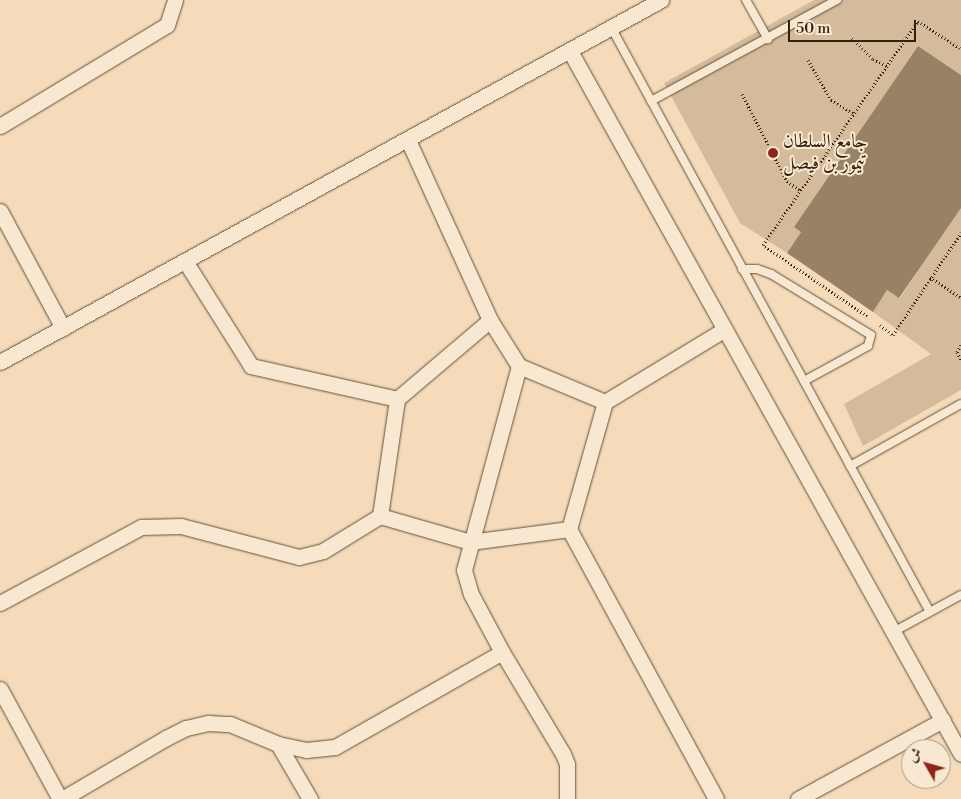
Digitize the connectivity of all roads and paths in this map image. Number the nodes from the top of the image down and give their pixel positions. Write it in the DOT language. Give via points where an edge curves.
graph roads {
  1 [pos="175,0"];
  2 [pos="661,0"];
  3 [pos="746,0"];
  4 [pos="837,0"];
  5 [pos="611,27"];
  6 [pos="852,38"];
  7 [pos="768,39"];
  8 [pos="961,49"];
  9 [pos="570,51"];
  10 [pos="808,60"];
  11 [pos="887,66"];
  12 [pos="742,94"];
  13 [pos="651,102"];
  14 [pos="854,114"];
  15 [pos="0,126"];
  16 [pos="408,140"];
  17 [pos="801,192"];
  18 [pos="0,211"];
  19 [pos="961,232"];
  20 [pos="185,261"];
  21 [pos="742,269"];
  22 [pos="930,276"];
  23 [pos="961,298"];
  24 [pos="490,320"];
  25 [pos="63,328"];
  26 [pos="726,329"];
  27 [pos="961,345"];
  28 [pos="961,360"];
  29 [pos="0,362"];
  30 [pos="519,366"];
  31 [pos="804,380"];
  32 [pos="397,399"];
  33 [pos="605,402"];
  34 [pos="961,404"];
  35 [pos="850,466"];
  36 [pos="380,516"];
  37 [pos="569,529"];
  38 [pos="470,542"];
  39 [pos="961,595"];
  40 [pos="0,603"];
  41 [pos="930,612"];
  42 [pos="895,631"];
  43 [pos="502,652"];
  44 [pos="0,689"];
  45 [pos="943,720"];
  46 [pos="278,744"];
  47 [pos="961,754"];
  48 [pos="61,799"];
  49 [pos="310,799"];
  50 [pos="567,799"];
  51 [pos="716,799"];
  52 [pos="798,799"];
  1 -- 15 [label="street" via="167,25"];
  2 -- 5 [label="street"];
  3 -- 7 [label="lane"];
  4 -- 7 [label="lane"];
  5 -- 9 [label="street"];
  5 -- 13 [label="lane"];
  6 -- 11 [label="path" via="873,59"];
  7 -- 13 [label="lane"];
  8 -- 11 [label="path" via="918,21"];
  9 -- 16 [label="street"];
  9 -- 26 [label="street"];
  10 -- 14 [label="path" via="831,100"];
  11 -- 14 [label="path"];
  12 -- 17 [label="path" via="787,181"];
  13 -- 21 [label="lane"];
  14 -- 17 [label="path"];
  16 -- 20 [label="street"];
  16 -- 24 [label="street"];
  17 -- 22 [label="path" via="763,245 893,335"];
  18 -- 25 [label="street"];
  19 -- 22 [label="path"];
  20 -- 25 [label="street"];
  20 -- 32 [label="street" via="252,366"];
  21 -- 31 [label="lane"];
  21 -- 31 [label="lane" via="757,268 771,274 871,335 868,346"];
  22 -- 23 [label="path"];
  24 -- 30 [label="street"];
  24 -- 32 [label="street"];
  25 -- 29 [label="street"];
  26 -- 33 [label="street"];
  26 -- 42 [label="street"];
  27 -- 28 [label="path" via="957,352"];
  30 -- 33 [label="street"];
  30 -- 38 [label="street"];
  31 -- 35 [label="lane"];
  32 -- 36 [label="street"];
  33 -- 37 [label="street"];
  34 -- 35 [label="lane"];
  35 -- 41 [label="lane"];
  36 -- 38 [label="street"];
  36 -- 40 [label="street" via="323,551 299,557 181,526 141,527"];
  37 -- 38 [label="street"];
  37 -- 51 [label="street"];
  38 -- 43 [label="street" via="464,570 467,584"];
  39 -- 41 [label="lane"];
  41 -- 42 [label="lane"];
  42 -- 45 [label="street"];
  43 -- 46 [label="street" via="336,747 306,750"];
  43 -- 50 [label="street" via="563,754 567,764"];
  44 -- 48 [label="street"];
  45 -- 47 [label="street"];
  45 -- 52 [label="street"];
  46 -- 48 [label="street" via="230,724 208,723 186,728"];
  46 -- 49 [label="street"];
}
